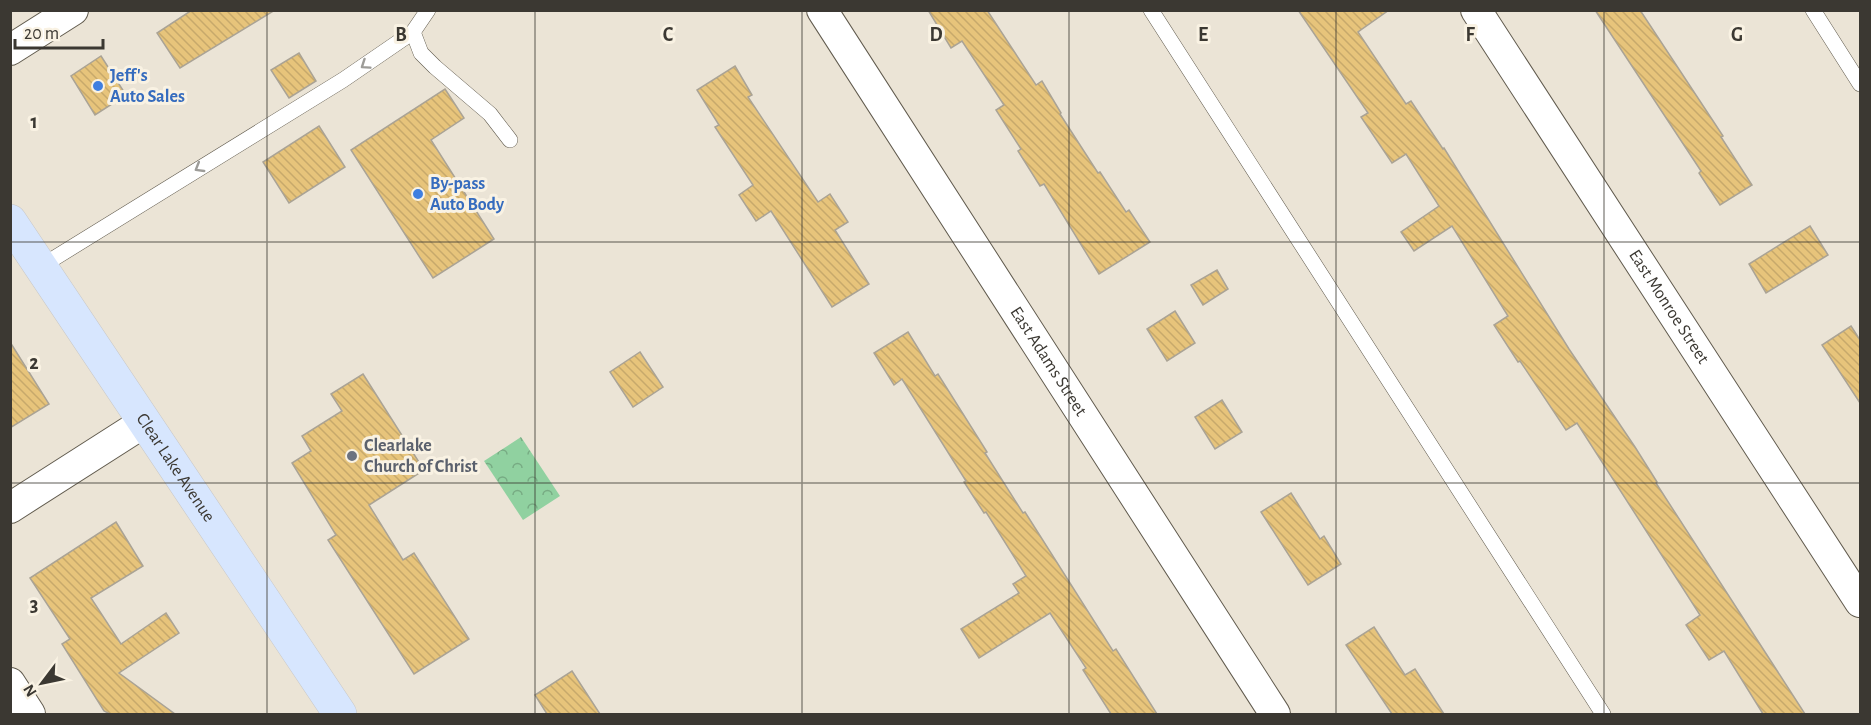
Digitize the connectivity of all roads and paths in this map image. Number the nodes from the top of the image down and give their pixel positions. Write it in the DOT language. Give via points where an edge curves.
graph roads {
  1 [pos="73,10"];
  2 [pos="428,10"];
  3 [pos="822,10"];
  4 [pos="1151,10"];
  5 [pos="1476,10"];
  6 [pos="1813,10"];
  7 [pos="414,32"];
  8 [pos="10,50"];
  9 [pos="1860,84"];
  10 [pos="510,140"];
  11 [pos="10,221"];
  12 [pos="40,267"];
  13 [pos="143,423"];
  14 [pos="10,508"];
  15 [pos="1860,602"];
  16 [pos="10,683"];
  17 [pos="30,714"];
  18 [pos="340,714"];
  19 [pos="1275,714"];
  20 [pos="1604,714"];
  1 -- 8 [label="street"];
  2 -- 7 [label="lane"];
  3 -- 19 [label="street, East Adams Street"];
  4 -- 20 [label="lane"];
  5 -- 15 [label="street, East Monroe Street"];
  6 -- 9 [label="lane"];
  7 -- 10 [label="lane" via="421,52 435,68 490,114"];
  7 -- 12 [label="lane, one-way"];
  11 -- 12 [label="main road, Clear Lake Avenue"];
  12 -- 13 [label="main road, Clear Lake Avenue"];
  13 -- 14 [label="street"];
  13 -- 18 [label="main road, Clear Lake Avenue"];
  16 -- 17 [label="street"];
}
